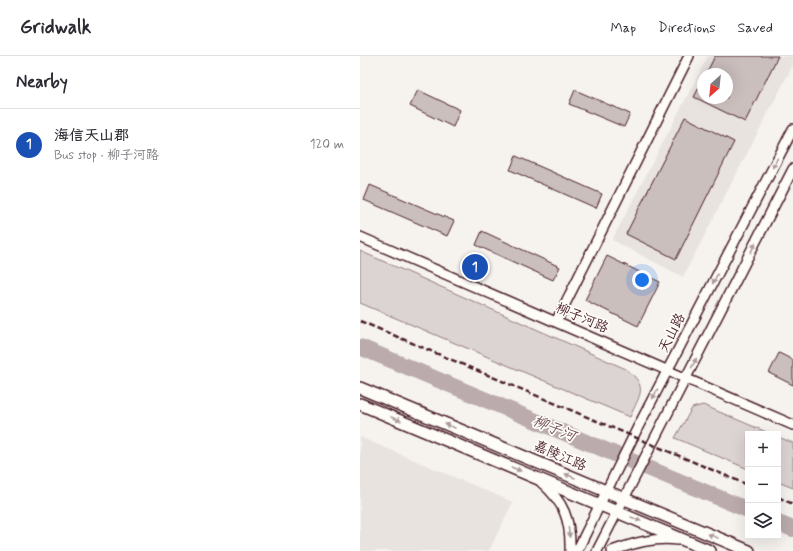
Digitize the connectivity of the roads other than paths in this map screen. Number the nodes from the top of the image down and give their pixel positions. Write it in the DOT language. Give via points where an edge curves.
graph roads {
  1 [pos="689,56"];
  2 [pos="793,129"];
  3 [pos="793,169"];
  4 [pos="360,237"];
  5 [pos="556,322"];
  6 [pos="668,371"];
  7 [pos="686,379"];
  8 [pos="360,388"];
  9 [pos="360,404"];
  10 [pos="793,424"];
  11 [pos="535,477"];
  12 [pos="606,491"];
  13 [pos="623,499"];
  14 [pos="600,505"];
  15 [pos="617,511"];
  16 [pos="686,541"];
  17 [pos="570,551"];
  18 [pos="577,551"];
  19 [pos="597,551"];
  20 [pos="612,551"];
  21 [pos="710,551"];
  22 [pos="749,551"];
  1 -- 5 [label="street"];
  2 -- 6 [label="street, 天山路, one-way"];
  7 -- 3 [label="street, one-way"];
  4 -- 5 [label="street, 柳子河路"];
  5 -- 6 [label="street, 柳子河路"];
  6 -- 7 [label="street, 柳子河路"];
  6 -- 12 [label="street, 天山路, one-way"];
  7 -- 10 [label="street, 柳子河路"];
  7 -- 13 [label="street"];
  12 -- 8 [label="main road, 嘉陵江路, one-way"];
  9 -- 11 [label="main road, 嘉陵江路, one-way"];
  11 -- 14 [label="main road, 嘉陵江路"];
  11 -- 17 [label="street, one-way" via="553,493 562,506 568,520"];
  12 -- 13 [label="main road, 嘉陵江路"];
  12 -- 14 [label="street, 天山路"];
  13 -- 15 [label="street"];
  22 -- 13 [label="main road, 嘉陵江路, one-way"];
  14 -- 15 [label="main road, 嘉陵江路"];
  14 -- 18 [label="street, 天山路"];
  15 -- 16 [label="main road, 嘉陵江路, one-way"];
  15 -- 19 [label="street"];
  16 -- 20 [label="street" via="663,538 645,540"];
  16 -- 21 [label="main road, 嘉陵江路"];
}
